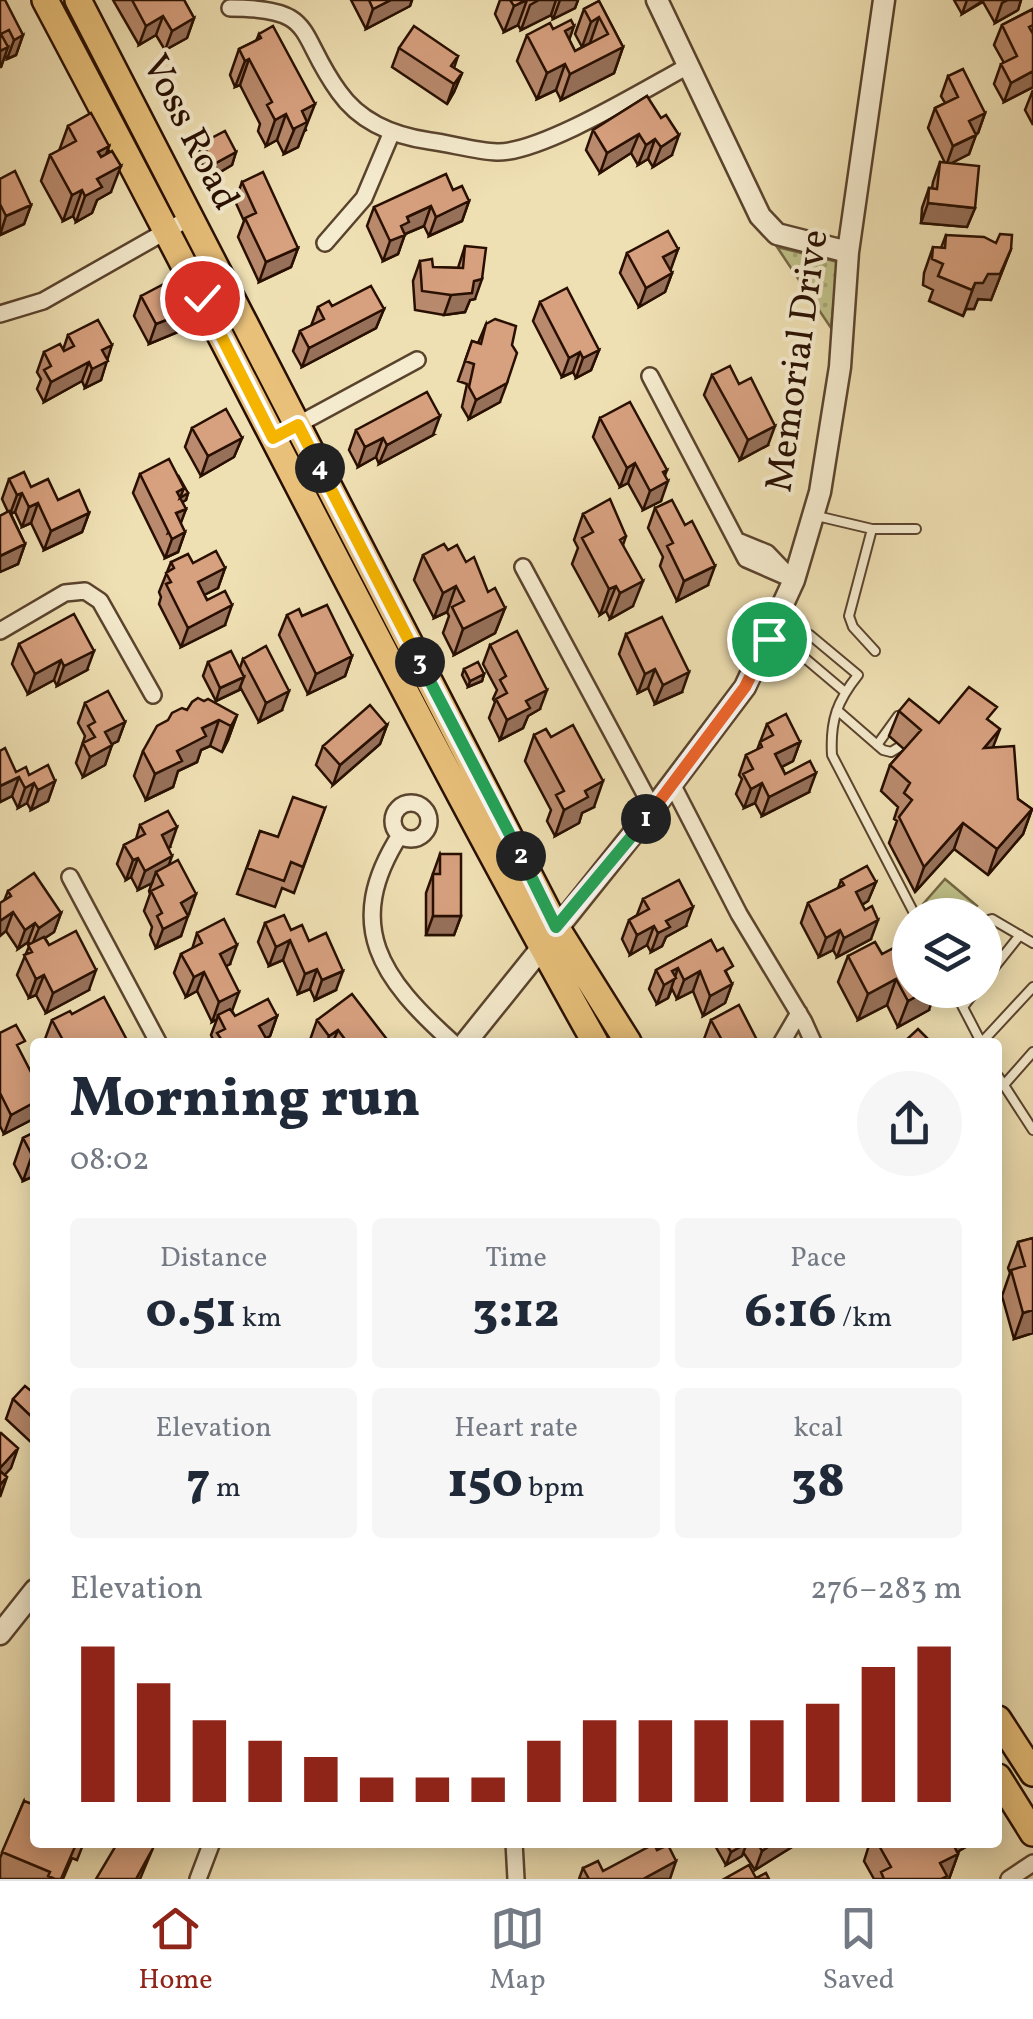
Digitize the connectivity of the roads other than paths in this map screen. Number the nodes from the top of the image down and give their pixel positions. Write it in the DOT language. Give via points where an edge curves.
graph roads {
  1 [pos="46,0"];
  2 [pos="78,0"];
  3 [pos="656,0"];
  4 [pos="884,0"];
  5 [pos="230,8"];
  6 [pos="690,65"];
  7 [pos="114,70"];
  8 [pos="89,82"];
  9 [pos="392,132"];
  10 [pos="179,223"];
  11 [pos="325,244"];
  12 [pos="848,252"];
  13 [pos="0,314"];
  14 [pos="417,360"];
  15 [pos="650,376"];
  16 [pos="298,425"];
  17 [pos="273,438"];
  18 [pos="814,514"];
  19 [pos="872,529"];
  20 [pos="916,529"];
  21 [pos="523,567"];
  22 [pos="794,580"];
  23 [pos="778,619"];
  24 [pos="0,632"];
  25 [pos="769,639"];
  26 [pos="875,651"];
  27 [pos="844,692"];
  28 [pos="153,695"];
  29 [pos="907,704"];
  30 [pos="837,710"];
  31 [pos="877,745"];
  32 [pos="900,746"];
  33 [pos="672,784"];
  34 [pos="653,809"];
  35 [pos="400,836"];
  36 [pos="70,877"];
  37 [pos="906,898"];
  38 [pos="1002,925"];
  39 [pos="1020,935"];
  40 [pos="549,936"];
  41 [pos="1033,943"];
  42 [pos="1002,957"];
  43 [pos="1033,987"];
  44 [pos="963,1008"];
  45 [pos="799,1013"];
  46 [pos="156,1038"];
  47 [pos="447,1038"];
  48 [pos="469,1038"];
  49 [pos="593,1038"];
  50 [pos="625,1038"];
  51 [pos="784,1038"];
  52 [pos="811,1038"];
  53 [pos="979,1038"];
  54 [pos="985,1038"];
  55 [pos="1033,1052"];
  56 [pos="1003,1086"];
  57 [pos="1030,1118"];
  58 [pos="1033,1130"];
  59 [pos="30,1596"];
  60 [pos="0,1634"];
  61 [pos="1002,1725"];
  62 [pos="1033,1774"];
  63 [pos="1002,1783"];
  64 [pos="1033,1833"];
  65 [pos="210,1848"];
  66 [pos="514,1848"];
  67 [pos="1033,1863"];
  68 [pos="198,1879"];
  69 [pos="516,1879"];
  70 [pos="1009,1879"];
  1 -- 8 [label="main road, Voss Road"];
  2 -- 7 [label="main road, Voss Road"];
  3 -- 6 [label="street"];
  4 -- 12 [label="street, Memorial Drive"];
  5 -- 9 [label="street" via="268,8 294,18 340,94"];
  6 -- 9 [label="street" via="518,150 496,152"];
  6 -- 12 [label="street" via="760,216 778,234"];
  7 -- 8 [label="main road"];
  7 -- 10 [label="main road, Voss Road"];
  8 -- 10 [label="main road, Voss Road"];
  9 -- 11 [label="street" via="364,198"];
  10 -- 13 [label="street" via="42,301"];
  10 -- 16 [label="main road, Voss Road"];
  10 -- 17 [label="main road, Voss Road"];
  12 -- 18 [label="street, Memorial Drive" via="840,367"];
  14 -- 16 [label="street"];
  15 -- 22 [label="street" via="746,558"];
  16 -- 17 [label="street"];
  16 -- 40 [label="main road, Voss Road"];
  17 -- 40 [label="main road, Voss Road"];
  18 -- 19 [label="lane"];
  18 -- 22 [label="street, Memorial Drive"];
  19 -- 20 [label="lane"];
  19 -- 26 [label="lane" via="849,616"];
  21 -- 34 [label="street"];
  22 -- 23 [label="street, Memorial Drive"];
  23 -- 25 [label="street, Memorial Drive"];
  23 -- 27 [label="lane" via="858,674"];
  24 -- 28 [label="street" via="64,594 85,591 100,601"];
  25 -- 27 [label="lane" via="800,654"];
  25 -- 33 [label="street, Memorial Drive" via="745,687"];
  27 -- 30 [label="lane"];
  29 -- 31 [label="lane"];
  30 -- 31 [label="lane"];
  30 -- 37 [label="lane" via="832,755"];
  31 -- 32 [label="lane" via="891,752"];
  33 -- 34 [label="street, Memorial Drive"];
  33 -- 45 [label="street" via="738,914"];
  34 -- 40 [label="street, Memorial Drive"];
  35 -- 47 [label="street" via="376,883 374,938 396,988"];
  36 -- 46 [label="street"];
  38 -- 39 [label="lane"];
  39 -- 41 [label="lane"];
  39 -- 42 [label="lane"];
  40 -- 48 [label="street, Memorial Drive"];
  40 -- 49 [label="main road, Voss Road"];
  40 -- 50 [label="main road, Voss Road"];
  43 -- 54 [label="lane"];
  44 -- 53 [label="lane"];
  45 -- 51 [label="street"];
  45 -- 52 [label="street"];
  55 -- 56 [label="lane"];
  56 -- 57 [label="lane"];
  57 -- 58 [label="lane"];
  59 -- 60 [label="street"];
  61 -- 62 [label="main road"];
  63 -- 64 [label="main road"];
  65 -- 68 [label="street"];
  66 -- 69 [label="street"];
  67 -- 70 [label="street"];
}
